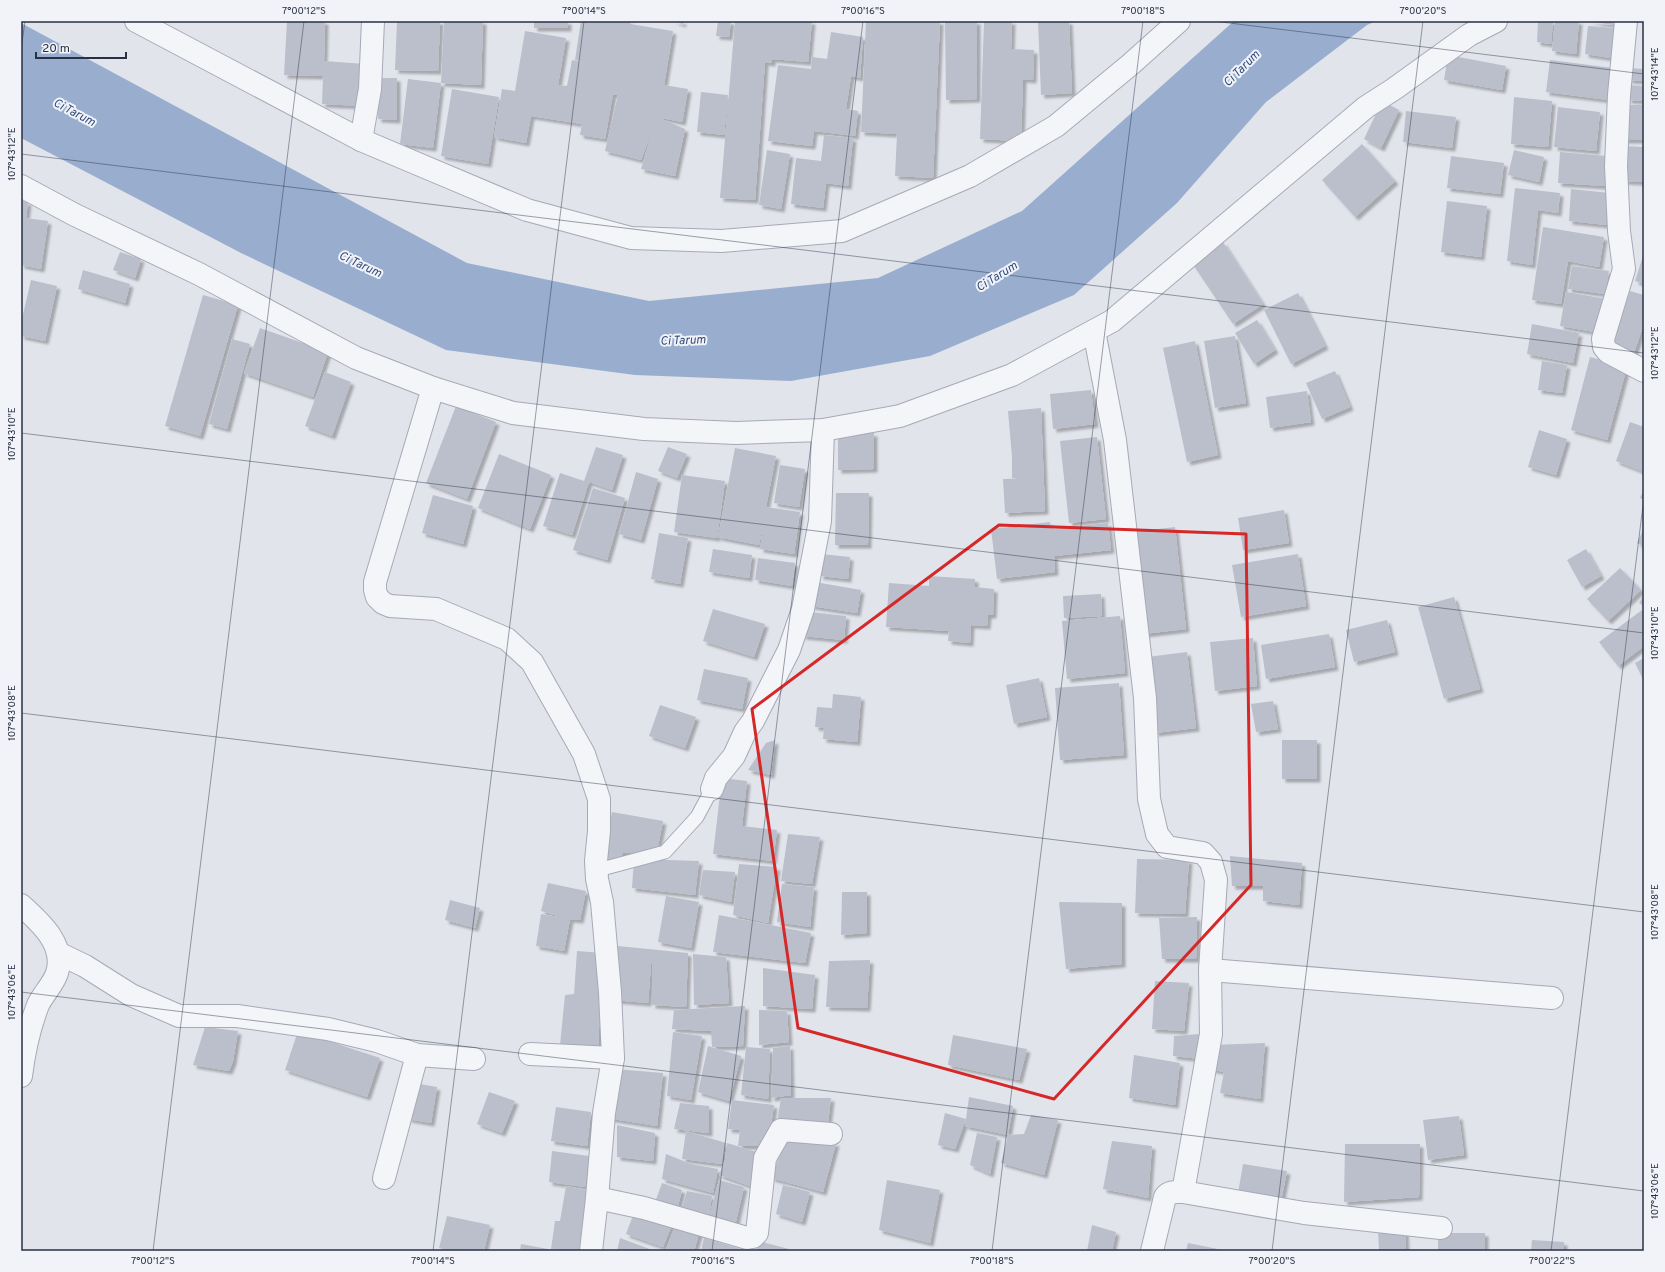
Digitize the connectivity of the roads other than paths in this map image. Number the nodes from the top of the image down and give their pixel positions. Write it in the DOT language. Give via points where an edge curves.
graph roads {
  1 [pos="136,21"];
  2 [pos="373,21"];
  3 [pos="1179,21"];
  4 [pos="1496,21"];
  5 [pos="1626,21"];
  6 [pos="361,140"];
  7 [pos="21,186"];
  8 [pos="1094,330"];
  9 [pos="1644,371"];
  10 [pos="433,388"];
  11 [pos="823,430"];
  12 [pos="712,790"];
  13 [pos="598,870"];
  14 [pos="21,905"];
  15 [pos="58,953"];
  16 [pos="1210,970"];
  17 [pos="1552,998"];
  18 [pos="530,1054"];
  19 [pos="417,1055"];
  20 [pos="474,1058"];
  21 [pos="613,1058"];
  22 [pos="21,1076"];
  23 [pos="831,1134"];
  24 [pos="384,1178"];
  25 [pos="1182,1192"];
  26 [pos="597,1198"];
  27 [pos="1441,1228"];
  28 [pos="590,1251"];
  29 [pos="1152,1251"];
  1 -- 6 [label="street"];
  2 -- 6 [label="street" via="370,89"];
  3 -- 6 [label="street" via="1056,126 970,176 842,231 721,241 631,238 528,210"];
  4 -- 8 [label="street" via="1469,35 1366,107 1112,321"];
  5 -- 9 [label="street" via="1616,166 1619,232 1624,269 1603,339 1608,352"];
  7 -- 10 [label="street" via="75,215 200,274 356,358"];
  8 -- 11 [label="street" via="1012,375 900,416"];
  8 -- 16 [label="street" via="1115,440 1145,698 1149,800 1157,834 1167,847 1203,853 1212,862 1216,880"];
  10 -- 11 [label="street" via="513,413 644,429 736,433"];
  10 -- 21 [label="street" via="375,582 377,598 390,606 436,609 506,639 532,662 584,754 599,799 596,861 603,910"];
  11 -- 12 [label="street" via="820,521 803,609 785,657 753,721 734,756 716,778"];
  12 -- 13 [label="lane" via="696,817 665,852"];
  14 -- 15 [label="street" via="50,935"];
  15 -- 19 [label="street" via="85,966 131,995 179,1016 237,1016 328,1029 377,1040"];
  15 -- 22 [label="street" via="57,974 38,1004 24,1050"];
  16 -- 17 [label="street"];
  16 -- 25 [label="street" via="1211,1034"];
  18 -- 21 [label="street"];
  19 -- 20 [label="street"];
  19 -- 24 [label="street"];
  21 -- 26 [label="street" via="604,1113"];
  23 -- 26 [label="street" via="781,1130 765,1158 757,1233 753,1237 747,1238 644,1208"];
  25 -- 27 [label="street" via="1304,1213"];
  25 -- 29 [label="street" via="1168,1193 1165,1197"];
  26 -- 28 [label="street"];
}
